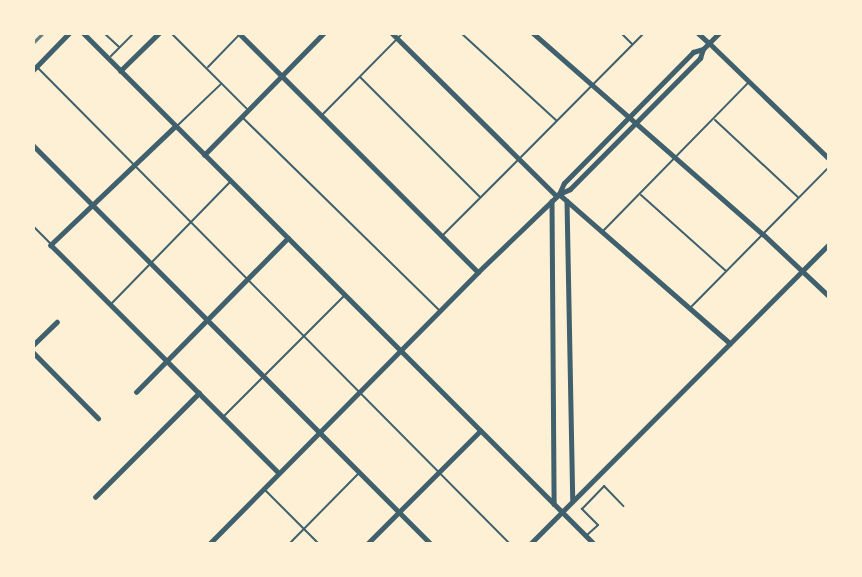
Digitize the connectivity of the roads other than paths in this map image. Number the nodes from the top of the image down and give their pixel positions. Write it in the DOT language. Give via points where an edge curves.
graph roads {
  1 [pos="69,33"];
  2 [pos="83,33"];
  3 [pos="104,33"];
  4 [pos="126,33"];
  5 [pos="134,33"];
  6 [pos="159,33"];
  7 [pos="171,33"];
  8 [pos="324,33"];
  9 [pos="392,33"];
  10 [pos="402,33"];
  11 [pos="461,33"];
  12 [pos="533,33"];
  13 [pos="621,33"];
  14 [pos="644,33"];
  15 [pos="698,33"];
  16 [pos="719,33"];
  17 [pos="240,34"];
  18 [pos="130,37"];
  19 [pos="397,38"];
  20 [pos="709,43"];
  21 [pos="633,44"];
  22 [pos="119,48"];
  23 [pos="703,49"];
  24 [pos="108,59"];
  25 [pos="35,68"];
  26 [pos="206,69"];
  27 [pos="120,71"];
  28 [pos="282,76"];
  29 [pos="360,77"];
  30 [pos="749,82"];
  31 [pos="222,84"];
  32 [pos="592,85"];
  33 [pos="249,111"];
  34 [pos="321,116"];
  35 [pos="243,117"];
  36 [pos="629,117"];
  37 [pos="713,118"];
  38 [pos="557,120"];
  39 [pos="636,123"];
  40 [pos="176,126"];
  41 [pos="33,145"];
  42 [pos="204,155"];
  43 [pos="675,158"];
  44 [pos="519,159"];
  45 [pos="829,159"];
  46 [pos="134,166"];
  47 [pos="829,167"];
  48 [pos="231,181"];
  49 [pos="640,194"];
  50 [pos="556,197"];
  51 [pos="480,198"];
  52 [pos="799,198"];
  53 [pos="567,201"];
  54 [pos="93,205"];
  55 [pos="191,223"];
  56 [pos="33,226"];
  57 [pos="602,232"];
  58 [pos="763,234"];
  59 [pos="442,236"];
  60 [pos="288,239"];
  61 [pos="829,244"];
  62 [pos="51,245"];
  63 [pos="151,263"];
  64 [pos="802,270"];
  65 [pos="726,271"];
  66 [pos="478,272"];
  67 [pos="248,279"];
  68 [pos="344,295"];
  69 [pos="829,296"];
  70 [pos="111,304"];
  71 [pos="690,308"];
  72 [pos="440,311"];
  73 [pos="207,320"];
  74 [pos="57,322"];
  75 [pos="304,336"];
  76 [pos="730,343"];
  77 [pos="33,345"];
  78 [pos="400,351"];
  79 [pos="33,352"];
  80 [pos="167,360"];
  81 [pos="263,377"];
  82 [pos="136,392"];
  83 [pos="359,392"];
  84 [pos="199,393"];
  85 [pos="98,418"];
  86 [pos="222,418"];
  87 [pos="480,431"];
  88 [pos="319,432"];
  89 [pos="279,472"];
  90 [pos="359,472"];
  91 [pos="439,472"];
  92 [pos="587,486"];
  93 [pos="264,488"];
  94 [pos="596,495"];
  95 [pos="95,497"];
  96 [pos="573,500"];
  97 [pos="554,504"];
  98 [pos="623,506"];
  99 [pos="582,509"];
  100 [pos="399,512"];
  101 [pos="562,512"];
  102 [pos="304,529"];
  103 [pos="586,536"];
  104 [pos="209,544"];
  105 [pos="289,544"];
  106 [pos="319,544"];
  107 [pos="367,544"];
  108 [pos="431,544"];
  109 [pos="510,544"];
  110 [pos="530,544"];
  111 [pos="594,544"];
  1 -- 25 [label="street"];
  2 -- 24 [label="street"];
  3 -- 22 [label="lane"];
  4 -- 18 [label="lane"];
  5 -- 18 [label="lane"];
  6 -- 27 [label="street"];
  7 -- 26 [label="lane"];
  8 -- 28 [label="street"];
  9 -- 19 [label="street"];
  10 -- 19 [label="lane"];
  11 -- 38 [label="lane"];
  12 -- 32 [label="street"];
  13 -- 21 [label="lane"];
  14 -- 21 [label="lane"];
  15 -- 20 [label="street"];
  16 -- 20 [label="street"];
  17 -- 26 [label="lane"];
  17 -- 28 [label="street"];
  18 -- 22 [label="lane"];
  19 -- 29 [label="lane"];
  19 -- 44 [label="street"];
  20 -- 23 [label="street"];
  20 -- 30 [label="street"];
  21 -- 32 [label="lane"];
  22 -- 24 [label="lane"];
  23 -- 36 [label="street" via="693,52"];
  23 -- 39 [label="street" via="700,58"];
  24 -- 27 [label="street"];
  25 -- 46 [label="lane"];
  26 -- 31 [label="lane"];
  27 -- 40 [label="street"];
  28 -- 33 [label="street"];
  28 -- 34 [label="street"];
  29 -- 34 [label="lane"];
  29 -- 51 [label="lane"];
  30 -- 37 [label="lane"];
  30 -- 45 [label="street"];
  31 -- 33 [label="lane"];
  31 -- 40 [label="lane"];
  32 -- 36 [label="street"];
  32 -- 38 [label="lane"];
  33 -- 35 [label="street"];
  34 -- 59 [label="street"];
  35 -- 42 [label="street"];
  35 -- 72 [label="lane"];
  36 -- 39 [label="street"];
  36 -- 50 [label="street" via="564,183"];
  37 -- 43 [label="lane"];
  37 -- 52 [label="lane"];
  38 -- 44 [label="lane"];
  39 -- 43 [label="street"];
  39 -- 50 [label="street" via="570,189"];
  40 -- 42 [label="street"];
  40 -- 46 [label="street"];
  41 -- 54 [label="street"];
  42 -- 48 [label="street"];
  43 -- 49 [label="lane"];
  43 -- 58 [label="street"];
  44 -- 50 [label="street"];
  44 -- 51 [label="lane"];
  46 -- 54 [label="street"];
  46 -- 55 [label="lane"];
  47 -- 52 [label="lane"];
  48 -- 55 [label="lane"];
  48 -- 60 [label="street"];
  49 -- 57 [label="lane"];
  49 -- 65 [label="lane"];
  50 -- 53 [label="street"];
  50 -- 66 [label="street"];
  50 -- 97 [label="street"];
  51 -- 59 [label="lane"];
  52 -- 58 [label="lane"];
  53 -- 57 [label="street"];
  53 -- 96 [label="street"];
  54 -- 62 [label="street"];
  54 -- 63 [label="street"];
  55 -- 63 [label="lane"];
  55 -- 67 [label="lane"];
  56 -- 62 [label="lane"];
  57 -- 71 [label="street"];
  58 -- 64 [label="street"];
  58 -- 65 [label="lane"];
  59 -- 66 [label="street"];
  60 -- 67 [label="street"];
  60 -- 68 [label="street"];
  61 -- 64 [label="street"];
  62 -- 70 [label="street"];
  63 -- 70 [label="lane"];
  63 -- 73 [label="street"];
  64 -- 69 [label="street"];
  64 -- 76 [label="street"];
  65 -- 71 [label="lane"];
  66 -- 72 [label="street"];
  67 -- 73 [label="street"];
  67 -- 75 [label="lane"];
  68 -- 75 [label="lane"];
  68 -- 78 [label="street"];
  70 -- 80 [label="street"];
  71 -- 76 [label="street"];
  72 -- 78 [label="street"];
  73 -- 80 [label="street"];
  73 -- 81 [label="street"];
  74 -- 77 [label="street"];
  75 -- 81 [label="lane"];
  75 -- 83 [label="lane"];
  76 -- 92 [label="street"];
  78 -- 83 [label="street"];
  78 -- 87 [label="street"];
  79 -- 85 [label="street"];
  80 -- 82 [label="street"];
  80 -- 84 [label="street"];
  81 -- 86 [label="lane"];
  81 -- 88 [label="street"];
  83 -- 88 [label="street"];
  83 -- 91 [label="lane"];
  84 -- 86 [label="street"];
  84 -- 95 [label="street"];
  86 -- 89 [label="street"];
  87 -- 91 [label="street"];
  87 -- 97 [label="street"];
  88 -- 89 [label="street"];
  88 -- 90 [label="street"];
  89 -- 93 [label="street"];
  90 -- 100 [label="street"];
  90 -- 102 [label="lane"];
  91 -- 100 [label="street"];
  91 -- 109 [label="lane"];
  92 -- 94 [label="lane"];
  92 -- 96 [label="street"];
  93 -- 102 [label="lane"];
  93 -- 104 [label="street"];
  94 -- 98 [label="lane" via="604,486"];
  94 -- 99 [label="lane"];
  96 -- 99 [label="lane"];
  96 -- 101 [label="street"];
  97 -- 101 [label="street"];
  99 -- 103 [label="lane" via="598,525"];
  100 -- 107 [label="street"];
  100 -- 108 [label="street"];
  101 -- 103 [label="street"];
  101 -- 110 [label="street"];
  102 -- 105 [label="lane"];
  102 -- 106 [label="lane"];
  103 -- 111 [label="street"];
}
